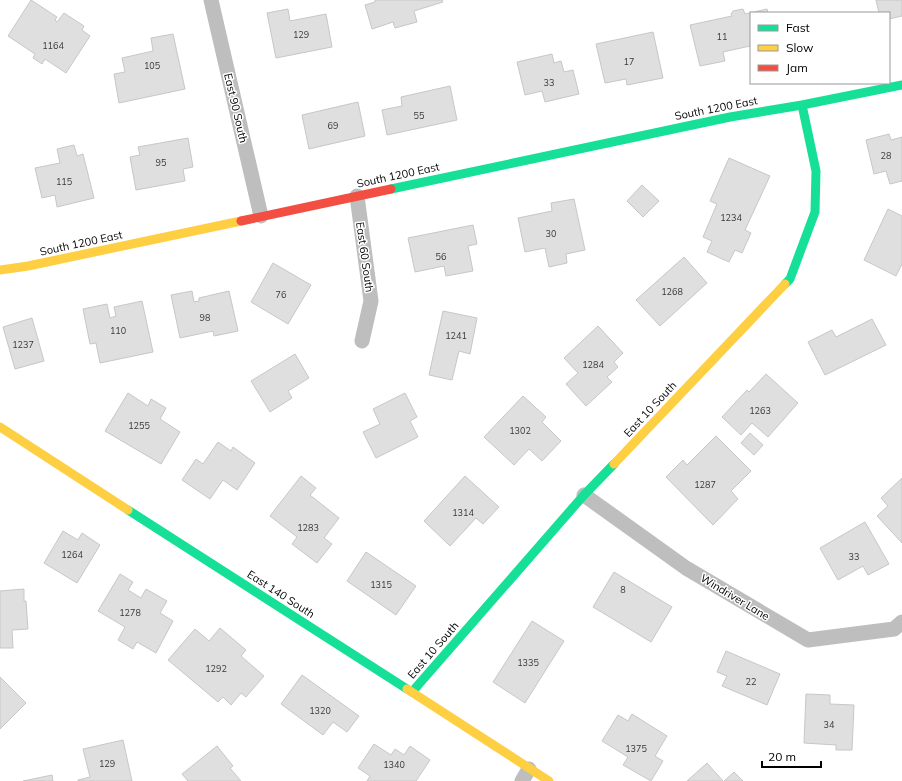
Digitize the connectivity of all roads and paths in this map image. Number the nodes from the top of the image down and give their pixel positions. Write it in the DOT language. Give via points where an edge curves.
graph roads {
  1 [pos="211,0"];
  2 [pos="902,85"];
  3 [pos="802,106"];
  4 [pos="357,196"];
  5 [pos="261,216"];
  6 [pos="0,270"];
  7 [pos="362,341"];
  8 [pos="0,427"];
  9 [pos="584,496"];
  10 [pos="902,622"];
  11 [pos="412,692"];
  12 [pos="525,775"];
  13 [pos="549,781"];
  1 -- 5 [label="street, East 90 South"];
  2 -- 3 [label="street, South 1200 East"];
  3 -- 4 [label="street, South 1200 East" via="730,117"];
  3 -- 9 [label="street, East 10 South" via="816,171 815,212 790,279"];
  4 -- 5 [label="street, South 1200 East"];
  4 -- 7 [label="street, East 60 South" via="371,301"];
  5 -- 6 [label="street, South 1200 East"];
  8 -- 11 [label="street, East 140 South"];
  9 -- 10 [label="street, Windriver Lane" via="686,568 808,640 894,629"];
  9 -- 11 [label="street, East 10 South"];
  11 -- 12 [label="street, East 140 South"];
  12 -- 13 [label="street, East 140 South"];
}
